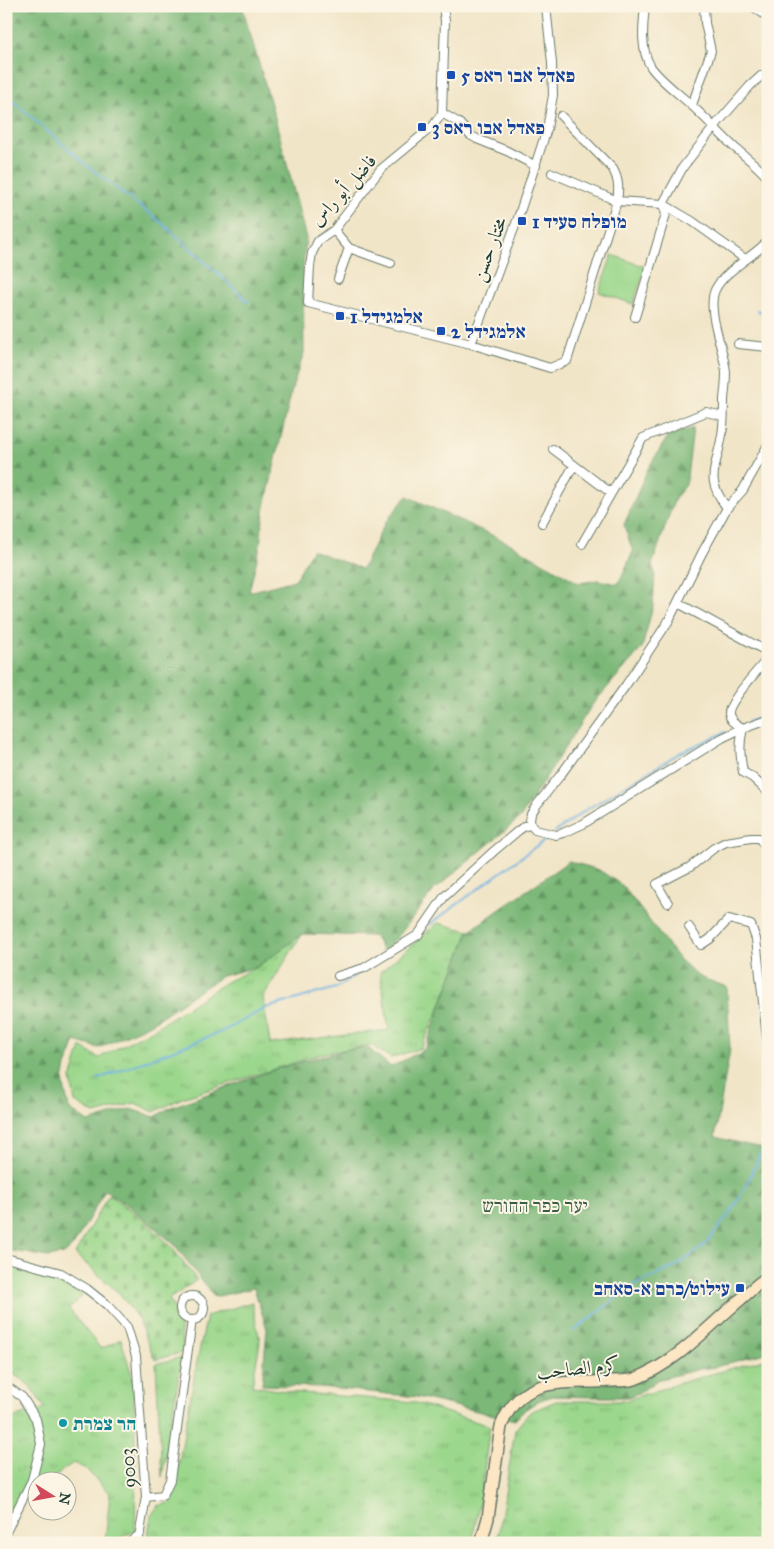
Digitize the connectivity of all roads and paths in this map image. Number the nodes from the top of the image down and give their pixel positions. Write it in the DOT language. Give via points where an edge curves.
graph roads {
  1 [pos="443,6"];
  2 [pos="546,6"];
  3 [pos="645,6"];
  4 [pos="704,6"];
  5 [pos="752,6"];
  6 [pos="767,19"];
  7 [pos="761,76"];
  8 [pos="692,105"];
  9 [pos="442,113"];
  10 [pos="562,116"];
  11 [pos="714,127"];
  12 [pos="536,166"];
  13 [pos="552,173"];
  14 [pos="768,178"];
  15 [pos="617,202"];
  16 [pos="663,204"];
  17 [pos="334,230"];
  18 [pos="768,241"];
  19 [pos="349,248"];
  20 [pos="745,259"];
  21 [pos="391,263"];
  22 [pos="338,279"];
  23 [pos="635,317"];
  24 [pos="470,344"];
  25 [pos="738,344"];
  26 [pos="768,347"];
  27 [pos="723,416"];
  28 [pos="768,445"];
  29 [pos="553,448"];
  30 [pos="574,465"];
  31 [pos="612,493"];
  32 [pos="727,508"];
  33 [pos="542,523"];
  34 [pos="582,544"];
  35 [pos="678,603"];
  36 [pos="768,652"];
  37 [pos="768,658"];
  38 [pos="768,720"];
  39 [pos="743,728"];
  40 [pos="768,792"];
  41 [pos="531,825"];
  42 [pos="768,850"];
  43 [pos="668,903"];
  44 [pos="689,927"];
  45 [pos="338,976"];
  46 [pos="768,1047"];
  47 [pos="6,1258"];
  48 [pos="766,1277"];
  49 [pos="192,1320"];
  50 [pos="6,1386"];
  51 [pos="146,1497"];
  52 [pos="6,1532"];
  53 [pos="140,1534"];
  54 [pos="129,1543"];
  55 [pos="138,1543"];
  56 [pos="481,1543"];
  1 -- 9 [label="street"];
  2 -- 12 [label="street, مختار حسن" via="553,95"];
  3 -- 8 [label="street" via="645,49 650,66"];
  4 -- 8 [label="street" via="711,51"];
  5 -- 6 [label="street"];
  7 -- 11 [label="street"];
  8 -- 11 [label="street"];
  9 -- 12 [label="street" via="477,139"];
  9 -- 17 [label="street, فاضل أبو راس" via="432,126 380,170"];
  10 -- 15 [label="street" via="614,169 619,189"];
  11 -- 14 [label="street"];
  11 -- 16 [label="street" via="683,167"];
  12 -- 24 [label="street, مختار حسن"];
  13 -- 15 [label="street"];
  15 -- 16 [label="street"];
  15 -- 24 [label="street" via="568,361 550,368"];
  16 -- 20 [label="street" via="692,220"];
  16 -- 23 [label="street" via="666,214"];
  17 -- 19 [label="street"];
  17 -- 24 [label="street, فاضل أبو راس" via="318,241 312,253 308,303"];
  18 -- 20 [label="street"];
  19 -- 21 [label="street"];
  19 -- 22 [label="street"];
  20 -- 27 [label="street" via="720,282 712,302 726,373"];
  25 -- 26 [label="street"];
  27 -- 31 [label="street" via="706,412 643,438"];
  27 -- 32 [label="street" via="722,440 713,478"];
  28 -- 32 [label="street" via="743,490"];
  29 -- 30 [label="street"];
  30 -- 31 [label="street"];
  30 -- 33 [label="street"];
  31 -- 34 [label="street"];
  32 -- 35 [label="street"];
  35 -- 36 [label="street"];
  35 -- 41 [label="street" via="626,685 536,806"];
  37 -- 39 [label="street" via="730,706 728,714 732,721"];
  38 -- 39 [label="street"];
  39 -- 40 [label="street" via="739,744 743,772"];
  39 -- 41 [label="street" via="563,833 543,833"];
  41 -- 45 [label="street" via="525,826 494,851 444,897 418,935 364,968"];
  42 -- 43 [label="street" via="759,838 726,842 714,848 690,867 657,884"];
  44 -- 46 [label="street" via="701,945 729,918 751,925 756,939"];
  47 -- 51 [label="street, 9003" via="61,1273 107,1305 127,1327 136,1356"];
  48 -- 56 [label="street, كرم الصاحب" via="658,1368 632,1380 545,1385 528,1391 515,1402 501,1426 488,1518"];
  49 -- 51 [label="street, 9003" via="170,1480 163,1495"];
  50 -- 52 [label="street" via="22,1397 36,1419 41,1444 32,1480"];
  51 -- 53 [label="street"];
  53 -- 54 [label="street"];
  53 -- 55 [label="street"];
}
